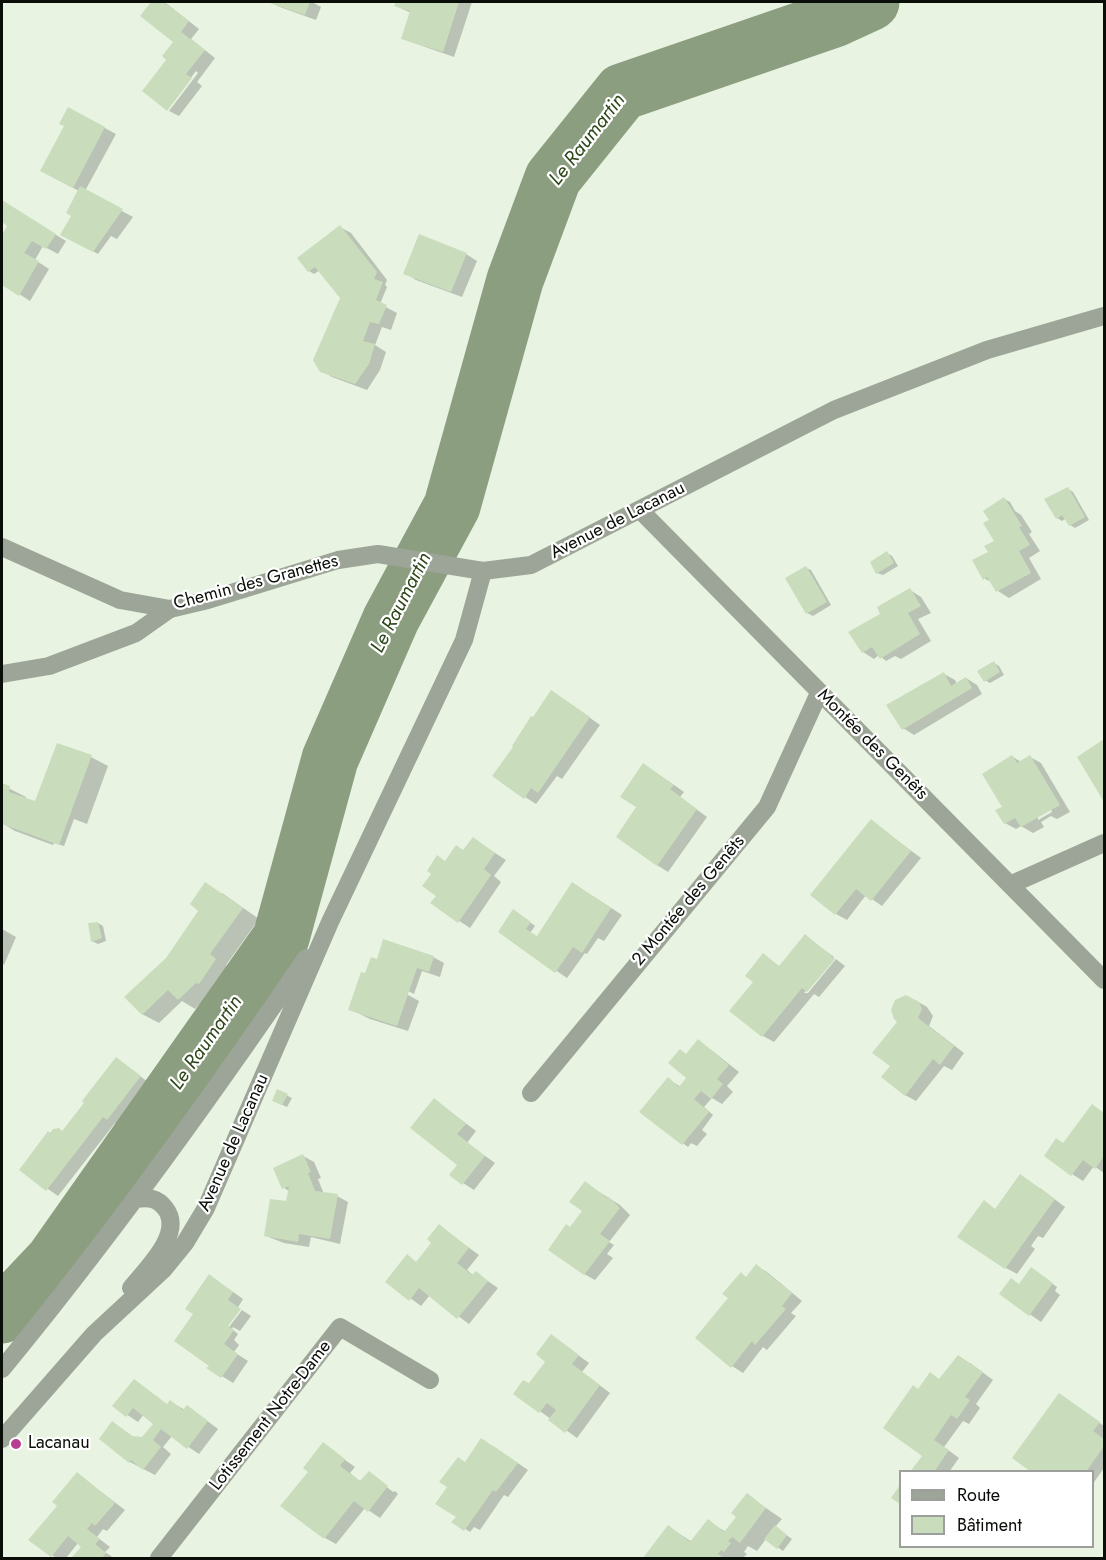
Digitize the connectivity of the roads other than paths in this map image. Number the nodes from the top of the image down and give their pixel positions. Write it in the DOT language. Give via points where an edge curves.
graph roads {
  1 [pos="1104,316"];
  2 [pos="640,510"];
  3 [pos="2,547"];
  4 [pos="483,571"];
  5 [pos="170,609"];
  6 [pos="2,674"];
  7 [pos="819,693"];
  8 [pos="1104,843"];
  9 [pos="1012,884"];
  10 [pos="330,922"];
  11 [pos="1104,980"];
  12 [pos="531,1093"];
  13 [pos="136,1199"];
  14 [pos="94,1334"];
  15 [pos="2,1369"];
  16 [pos="430,1380"];
  17 [pos="2,1440"];
  18 [pos="159,1558"];
  1 -- 2 [label="street, Avenue de Lacanau" via="987,350 834,410"];
  2 -- 4 [label="street, Avenue de Lacanau" via="531,565"];
  2 -- 7 [label="street, Montée des Genêts"];
  3 -- 5 [label="street, Chemin des Granettes" via="120,600"];
  4 -- 5 [label="street, Chemin des Granettes" via="378,554 338,560"];
  4 -- 10 [label="street, Avenue de Lacanau" via="464,640"];
  5 -- 6 [label="street" via="136,633 49,666"];
  7 -- 9 [label="street, Montée des Genêts"];
  7 -- 12 [label="street, 2 Montée des Genêts" via="767,807"];
  8 -- 9 [label="street"];
  9 -- 11 [label="street, Montée des Genêts"];
  10 -- 13 [label="street, Avenue de Lacanau" via="235,1063"];
  10 -- 14 [label="street, Avenue de Lacanau" via="206,1208 163,1270"];
  13 -- 14 [label="street, Avenue de Lacanau" via="152,1198 162,1204 169,1213 170,1233 163,1248"];
  13 -- 15 [label="street, Avenue de Lacanau"];
  14 -- 17 [label="street, Avenue de Lacanau"];
  16 -- 18 [label="street, Lotissement Notre-Dame" via="340,1327"];
}
